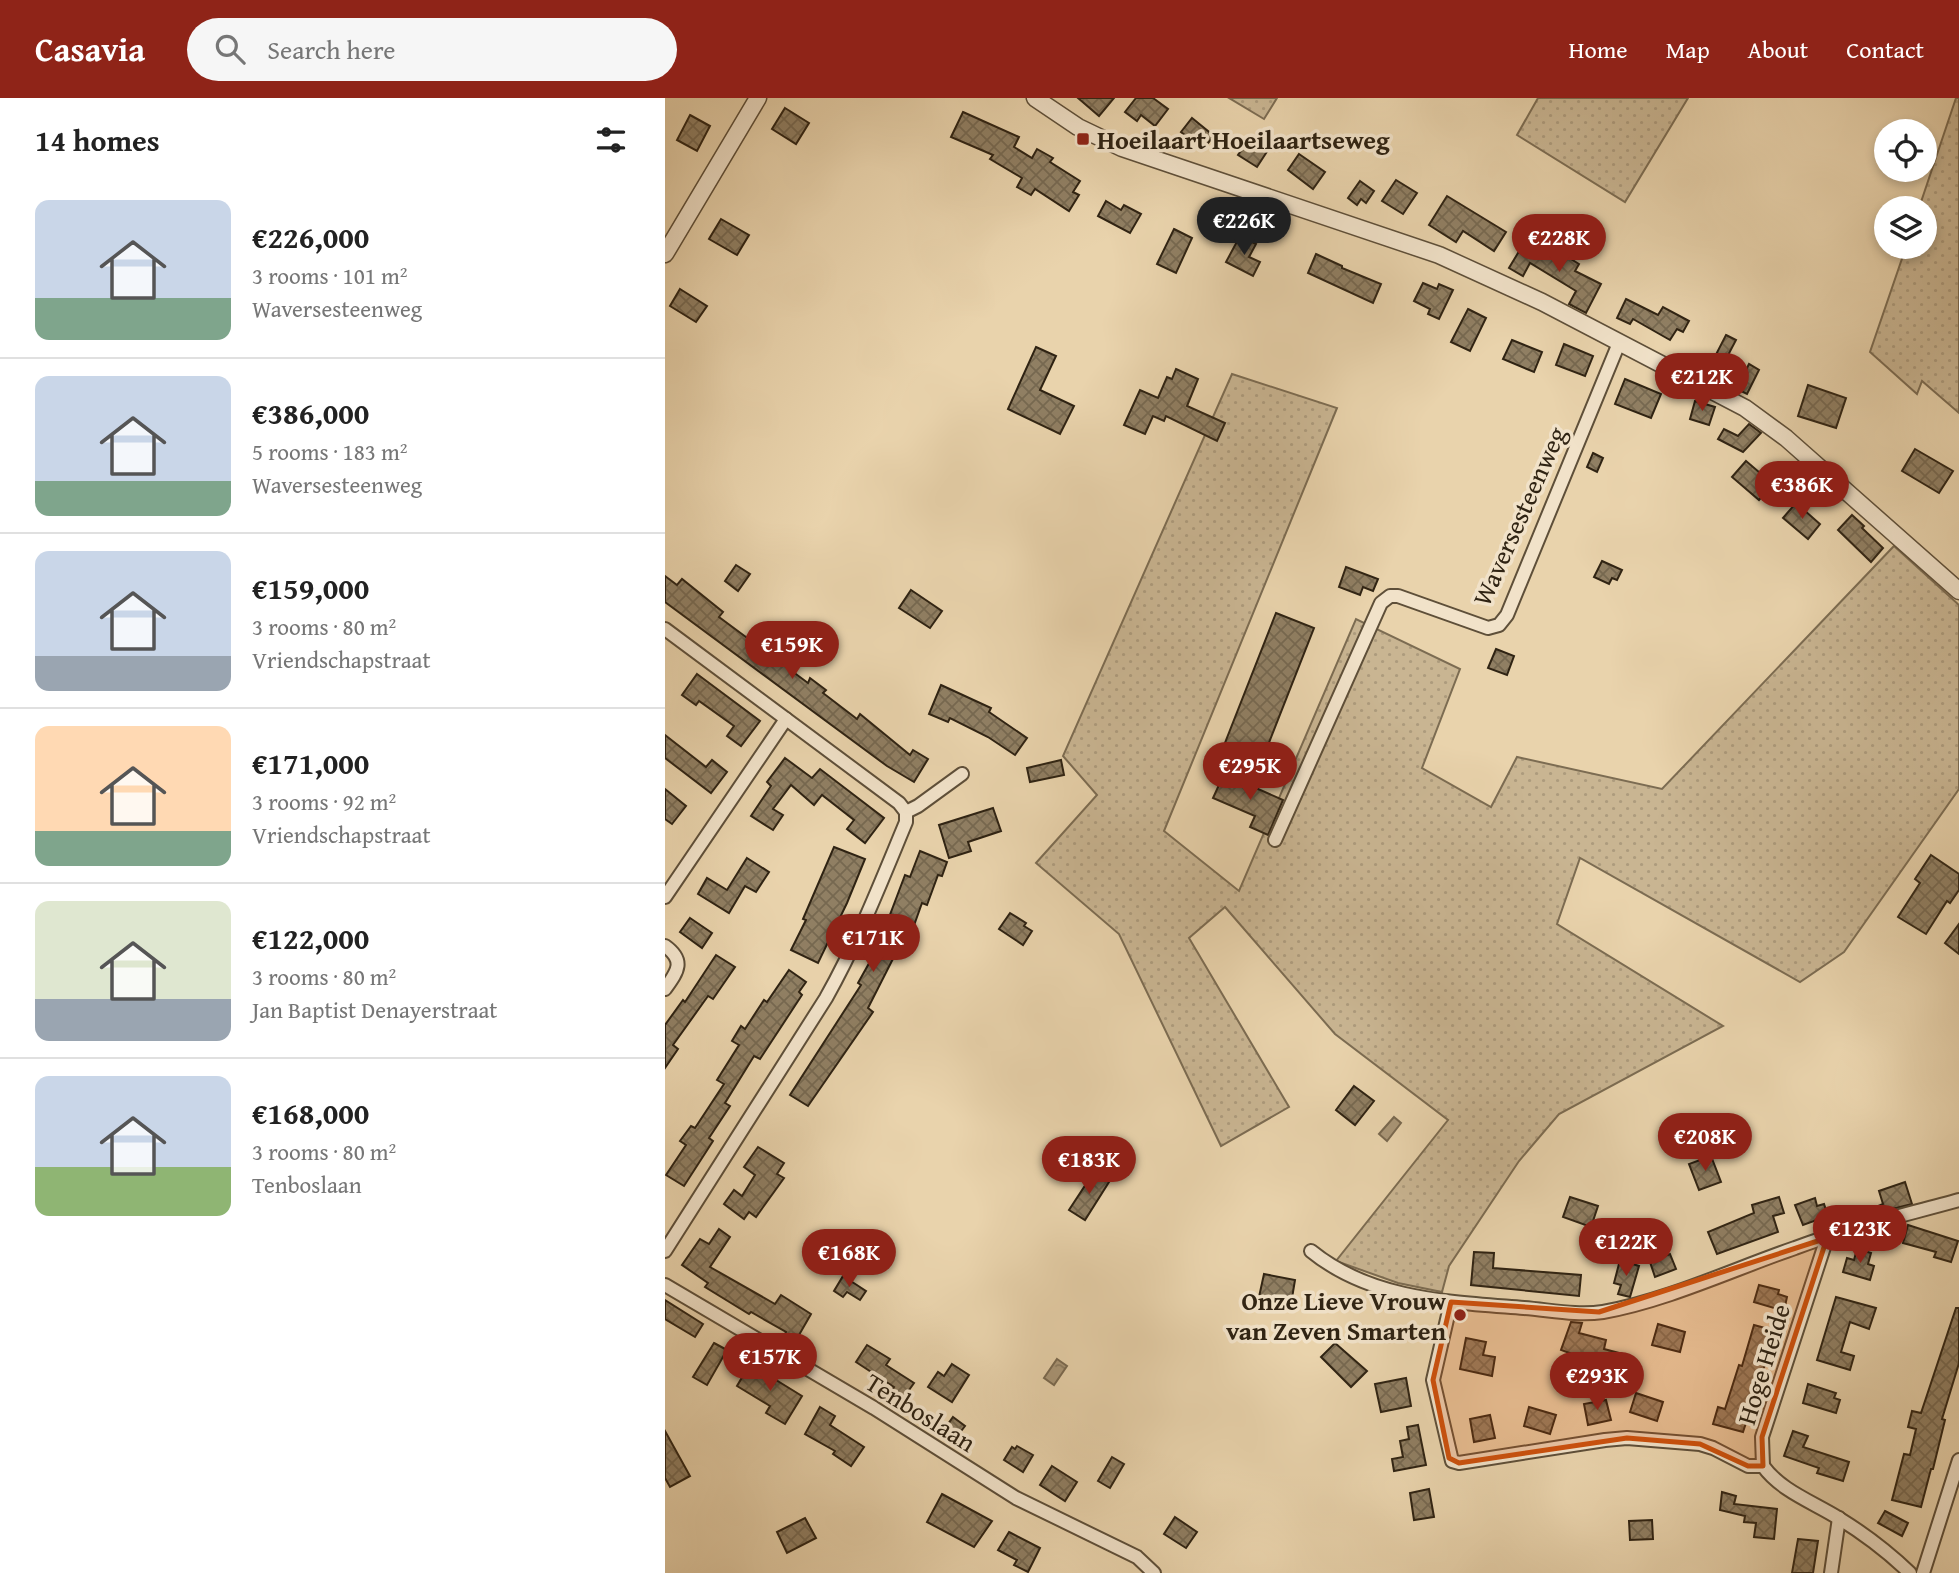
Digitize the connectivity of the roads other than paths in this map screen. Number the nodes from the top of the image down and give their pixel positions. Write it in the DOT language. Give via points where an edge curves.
graph roads {
  1 [pos="758,98"];
  2 [pos="1035,98"];
  3 [pos="665,254"];
  4 [pos="1619,343"];
  5 [pos="1959,591"];
  6 [pos="665,629"];
  7 [pos="786,719"];
  8 [pos="962,774"];
  9 [pos="906,812"];
  10 [pos="1275,840"];
  11 [pos="665,897"];
  12 [pos="665,946"];
  13 [pos="665,989"];
  14 [pos="1959,1200"];
  15 [pos="1827,1238"];
  16 [pos="665,1251"];
  17 [pos="1311,1251"];
  18 [pos="665,1285"];
  19 [pos="1451,1302"];
  20 [pos="1959,1460"];
  21 [pos="1763,1466"];
  22 [pos="1839,1518"];
  23 [pos="1154,1573"];
  24 [pos="1831,1573"];
  25 [pos="1910,1573"];
  26 [pos="1923,1573"];
  1 -- 3 [label="street"];
  2 -- 4 [label="street" via="1109,142 1439,255"];
  4 -- 5 [label="street" via="1766,422"];
  4 -- 10 [label="street, Waversesteenweg" via="1507,615 1499,625 1488,628 1398,596 1381,603"];
  6 -- 7 [label="street"];
  7 -- 9 [label="street"];
  7 -- 11 [label="street"];
  8 -- 9 [label="street"];
  9 -- 16 [label="street" via="906,822 847,961"];
  12 -- 13 [label="street" via="678,964"];
  14 -- 15 [label="street"];
  15 -- 19 [label="street" via="1655,1298 1599,1312"];
  15 -- 21 [label="street, Hoge Heide" via="1762,1437"];
  17 -- 19 [label="street" via="1376,1286"];
  18 -- 23 [label="street, Tenboslaan" via="1016,1498 1137,1557"];
  19 -- 21 [label="street" via="1433,1380 1452,1461 1627,1438 1700,1444 1748,1466"];
  20 -- 26 [label="street"];
  21 -- 22 [label="street" via="1781,1485"];
  22 -- 24 [label="street"];
  22 -- 25 [label="street" via="1882,1546"];
}
